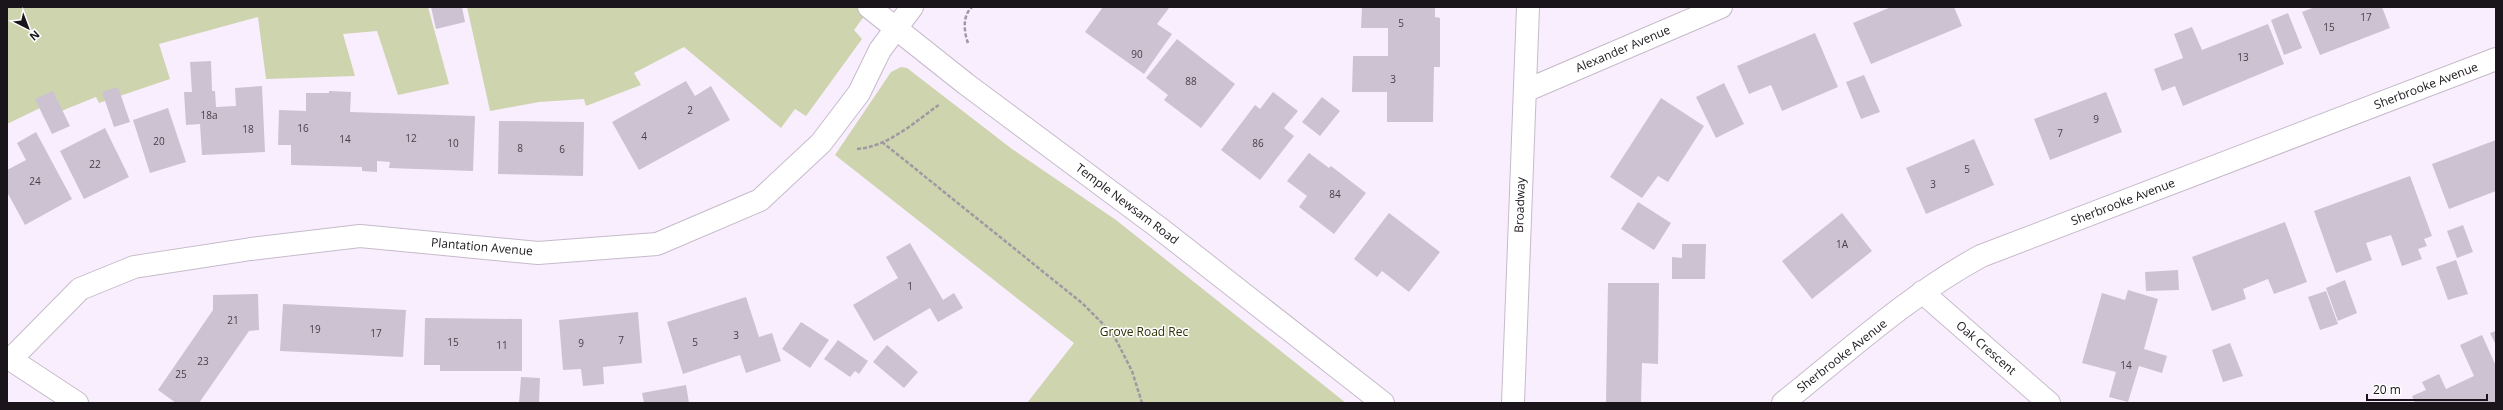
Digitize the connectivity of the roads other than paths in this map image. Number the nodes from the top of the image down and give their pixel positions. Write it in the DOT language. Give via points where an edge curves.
graph roads {
  1 [pos="869,7"];
  2 [pos="912,7"];
  3 [pos="1528,7"];
  4 [pos="1721,7"];
  5 [pos="894,29"];
  6 [pos="2496,59"];
  7 [pos="1524,91"];
  8 [pos="1922,292"];
  9 [pos="9,358"];
  10 [pos="77,403"];
  11 [pos="1383,403"];
  12 [pos="1513,403"];
  13 [pos="1783,403"];
  14 [pos="2049,403"];
  1 -- 5 [label="street, Temple Newsam Road"];
  2 -- 5 [label="street, Plantation Avenue"];
  3 -- 7 [label="street, Broadway"];
  4 -- 7 [label="street, Alexander Avenue"];
  5 -- 9 [label="street, Plantation Avenue" via="880,50 859,93 821,143 760,200 657,244 538,253 360,236 134,267 80,289"];
  5 -- 11 [label="street, Temple Newsam Road" via="1158,227"];
  6 -- 8 [label="street, Sherbrooke Avenue" via="1981,256"];
  7 -- 12 [label="street, Broadway"];
  8 -- 13 [label="street, Sherbrooke Avenue"];
  8 -- 14 [label="street, Oak Crescent"];
  9 -- 10 [label="street"];
}
